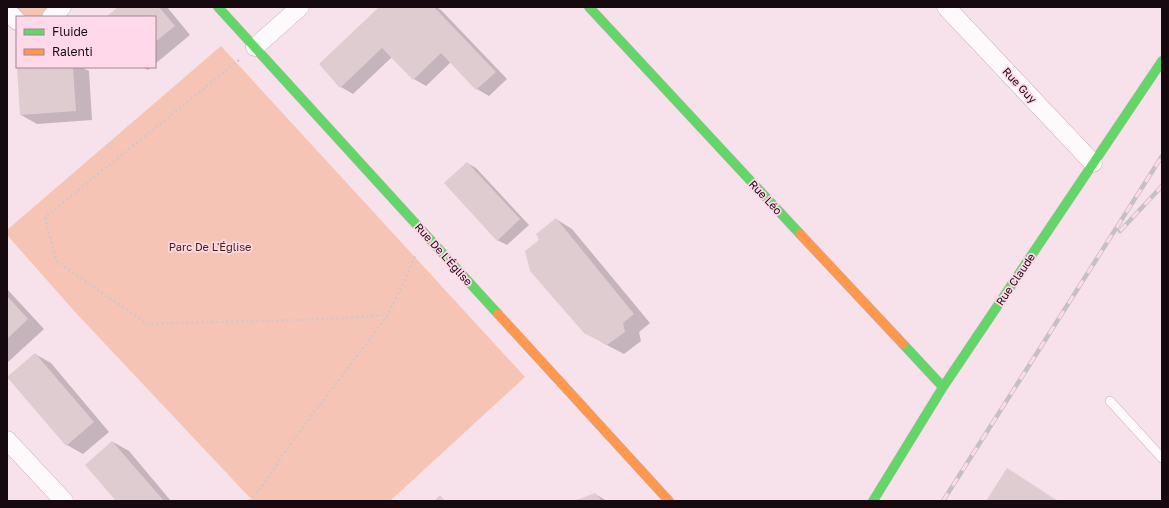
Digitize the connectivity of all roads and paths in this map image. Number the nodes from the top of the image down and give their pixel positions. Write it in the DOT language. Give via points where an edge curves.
graph roads {
  1 [pos="62,7"];
  2 [pos="218,7"];
  3 [pos="300,7"];
  4 [pos="589,7"];
  5 [pos="946,7"];
  6 [pos="7,10"];
  7 [pos="52,16"];
  8 [pos="16,20"];
  9 [pos="255,47"];
  10 [pos="1162,61"];
  11 [pos="1093,163"];
  12 [pos="424,232"];
  13 [pos="388,315"];
  14 [pos="943,387"];
  15 [pos="1110,401"];
  16 [pos="7,440"];
  17 [pos="1162,458"];
  18 [pos="64,501"];
  19 [pos="249,501"];
  20 [pos="669,501"];
  21 [pos="873,501"];
  1 -- 7 [label="street"];
  2 -- 9 [label="street, Rue De L'Église"];
  3 -- 9 [label="street"];
  4 -- 14 [label="street, Rue Léo"];
  5 -- 11 [label="street, Rue Guy"];
  6 -- 8 [label="street"];
  9 -- 12 [label="street, Rue De L'Église"];
  9 -- 13 [label="path" via="45,217 56,261 147,324"];
  10 -- 11 [label="street, Rue Claude"];
  11 -- 14 [label="street, Rue Claude"];
  12 -- 13 [label="path"];
  12 -- 20 [label="street, Rue De L'Église"];
  13 -- 19 [label="path"];
  14 -- 21 [label="street, Rue Claude"];
  15 -- 17 [label="lane"];
  16 -- 18 [label="street"];
}
